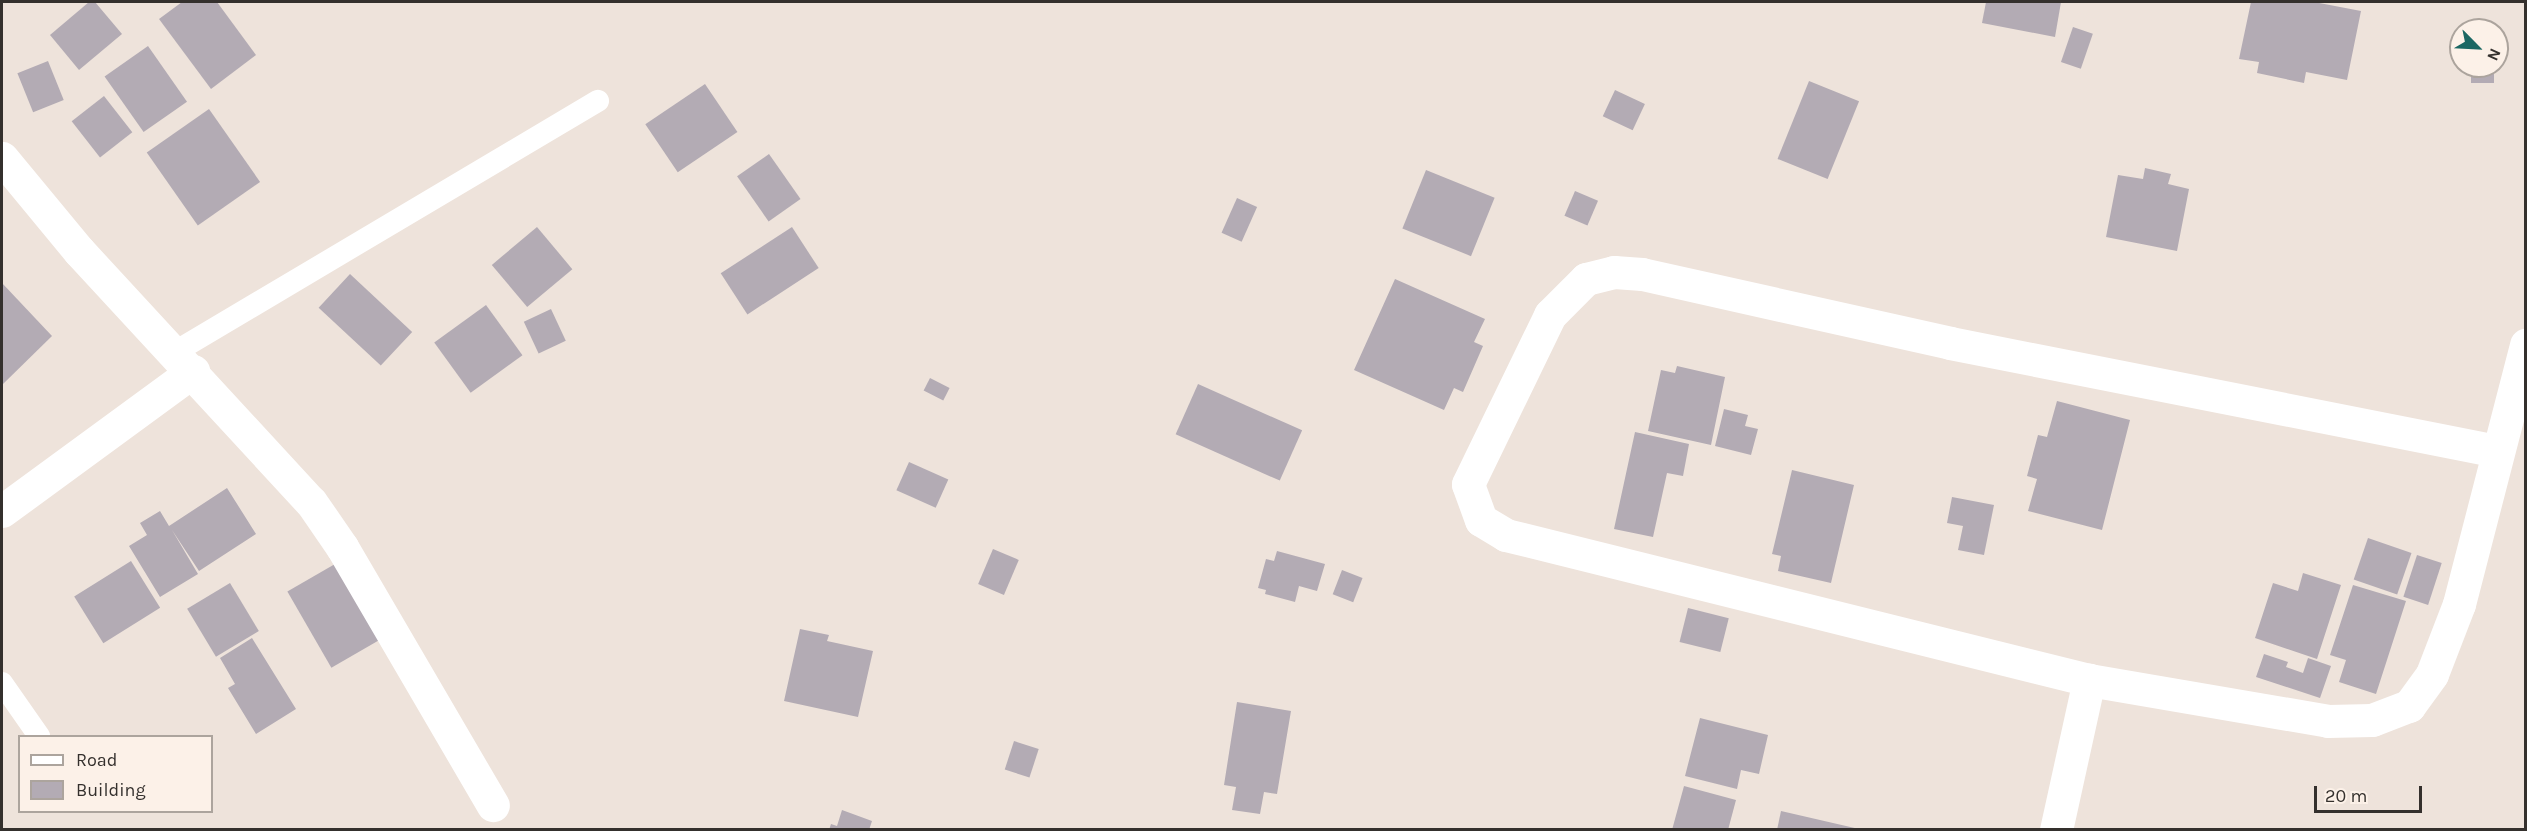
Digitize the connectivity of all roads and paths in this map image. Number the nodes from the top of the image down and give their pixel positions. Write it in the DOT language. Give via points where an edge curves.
graph roads {
  1 [pos="598,101"];
  2 [pos="2,158"];
  3 [pos="2526,344"];
  4 [pos="184,362"];
  5 [pos="2497,451"];
  6 [pos="2,511"];
  7 [pos="2089,680"];
  8 [pos="2,683"];
  9 [pos="38,735"];
  10 [pos="493,805"];
  11 [pos="2056,830"];
  1 -- 4 [label="lane"];
  2 -- 4 [label="street" via="79,251"];
  3 -- 5 [label="street"];
  4 -- 6 [label="street"];
  4 -- 10 [label="street" via="311,502 342,547"];
  5 -- 7 [label="street" via="2459,604 2432,674 2409,706 2372,720 2328,721"];
  5 -- 7 [label="street" via="1950,344 1642,274 1614,272 1586,279 1550,315 1468,484 1481,520 1506,535"];
  7 -- 11 [label="street"];
  8 -- 9 [label="lane"];
}
